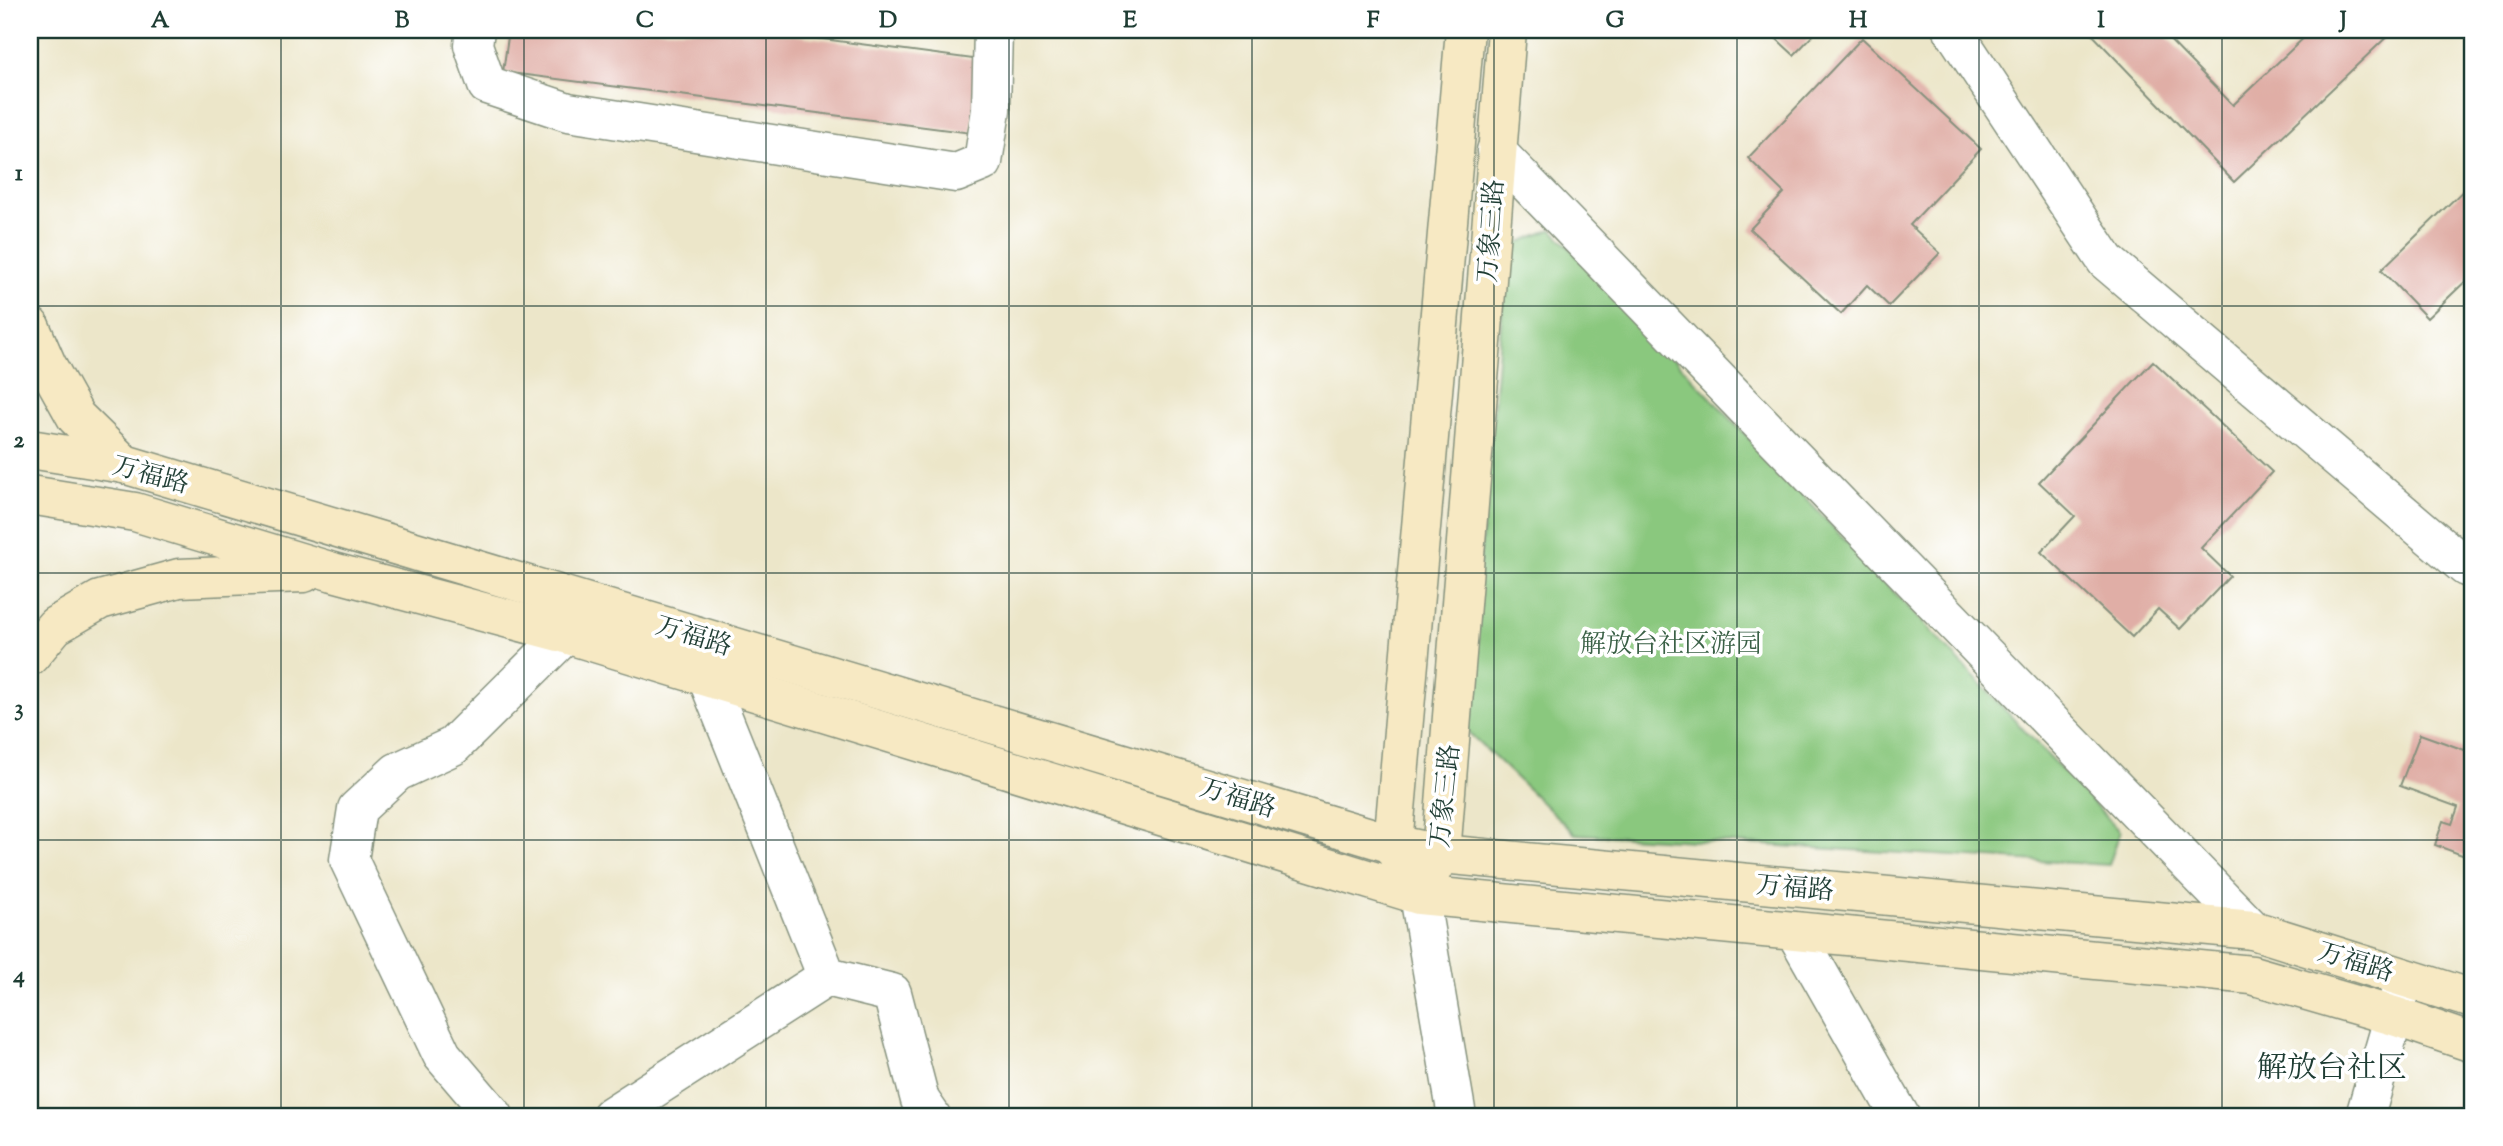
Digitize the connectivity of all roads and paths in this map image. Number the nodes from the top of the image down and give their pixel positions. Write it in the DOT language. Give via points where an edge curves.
graph roads {
  1 [pos="475,30"];
  2 [pos="993,30"];
  3 [pos="1465,30"];
  4 [pos="1507,30"];
  5 [pos="1953,30"];
  6 [pos="1496,151"];
  7 [pos="30,326"];
  8 [pos="30,449"];
  9 [pos="124,464"];
  10 [pos="30,495"];
  11 [pos="2473,569"];
  12 [pos="333,572"];
  13 [pos="566,634"];
  14 [pos="30,656"];
  15 [pos="706,675"];
  16 [pos="1392,844"];
  17 [pos="1441,854"];
  18 [pos="1419,895"];
  19 [pos="2253,930"];
  20 [pos="1796,933"];
  21 [pos="2405,975"];
  22 [pos="827,976"];
  23 [pos="2473,999"];
  24 [pos="2394,1016"];
  25 [pos="2473,1043"];
  26 [pos="494,1116"];
  27 [pos="611,1116"];
  28 [pos="931,1116"];
  29 [pos="1457,1116"];
  30 [pos="1900,1116"];
  31 [pos="2365,1116"];
  1 -- 2 [label="street" via="473,45 488,85 568,112 956,173 983,162 991,110"];
  3 -- 16 [label="street, 万象三路"];
  4 -- 6 [label="street, 万象三路"];
  5 -- 11 [label="street" via="2106,261"];
  6 -- 17 [label="street, 万象三路"];
  6 -- 19 [label="street"];
  7 -- 9 [label="street" via="76,417"];
  8 -- 9 [label="street, 万福路"];
  9 -- 16 [label="street, 万福路"];
  10 -- 12 [label="street, 万福路" via="135,512"];
  12 -- 13 [label="street, 万福路"];
  12 -- 14 [label="street" via="179,578 100,600 55,626"];
  13 -- 15 [label="street, 万福路"];
  13 -- 26 [label="street" via="453,746 397,772 357,809 349,860 442,1055"];
  15 -- 18 [label="street, 万福路"];
  15 -- 22 [label="street"];
  16 -- 17 [label="street, 万福路"];
  16 -- 18 [label="street, 万象三路"];
  17 -- 18 [label="street, 万象三路"];
  17 -- 19 [label="street, 万福路"];
  18 -- 20 [label="street, 万福路"];
  18 -- 29 [label="street"];
  19 -- 21 [label="street, 万福路"];
  20 -- 24 [label="street, 万福路" via="2252,975"];
  20 -- 30 [label="street"];
  21 -- 23 [label="street, 万福路"];
  21 -- 24 [label="street"];
  22 -- 27 [label="street"];
  22 -- 28 [label="street" via="892,993 920,1100"];
  24 -- 25 [label="street, 万福路"];
  24 -- 31 [label="street"];
}
